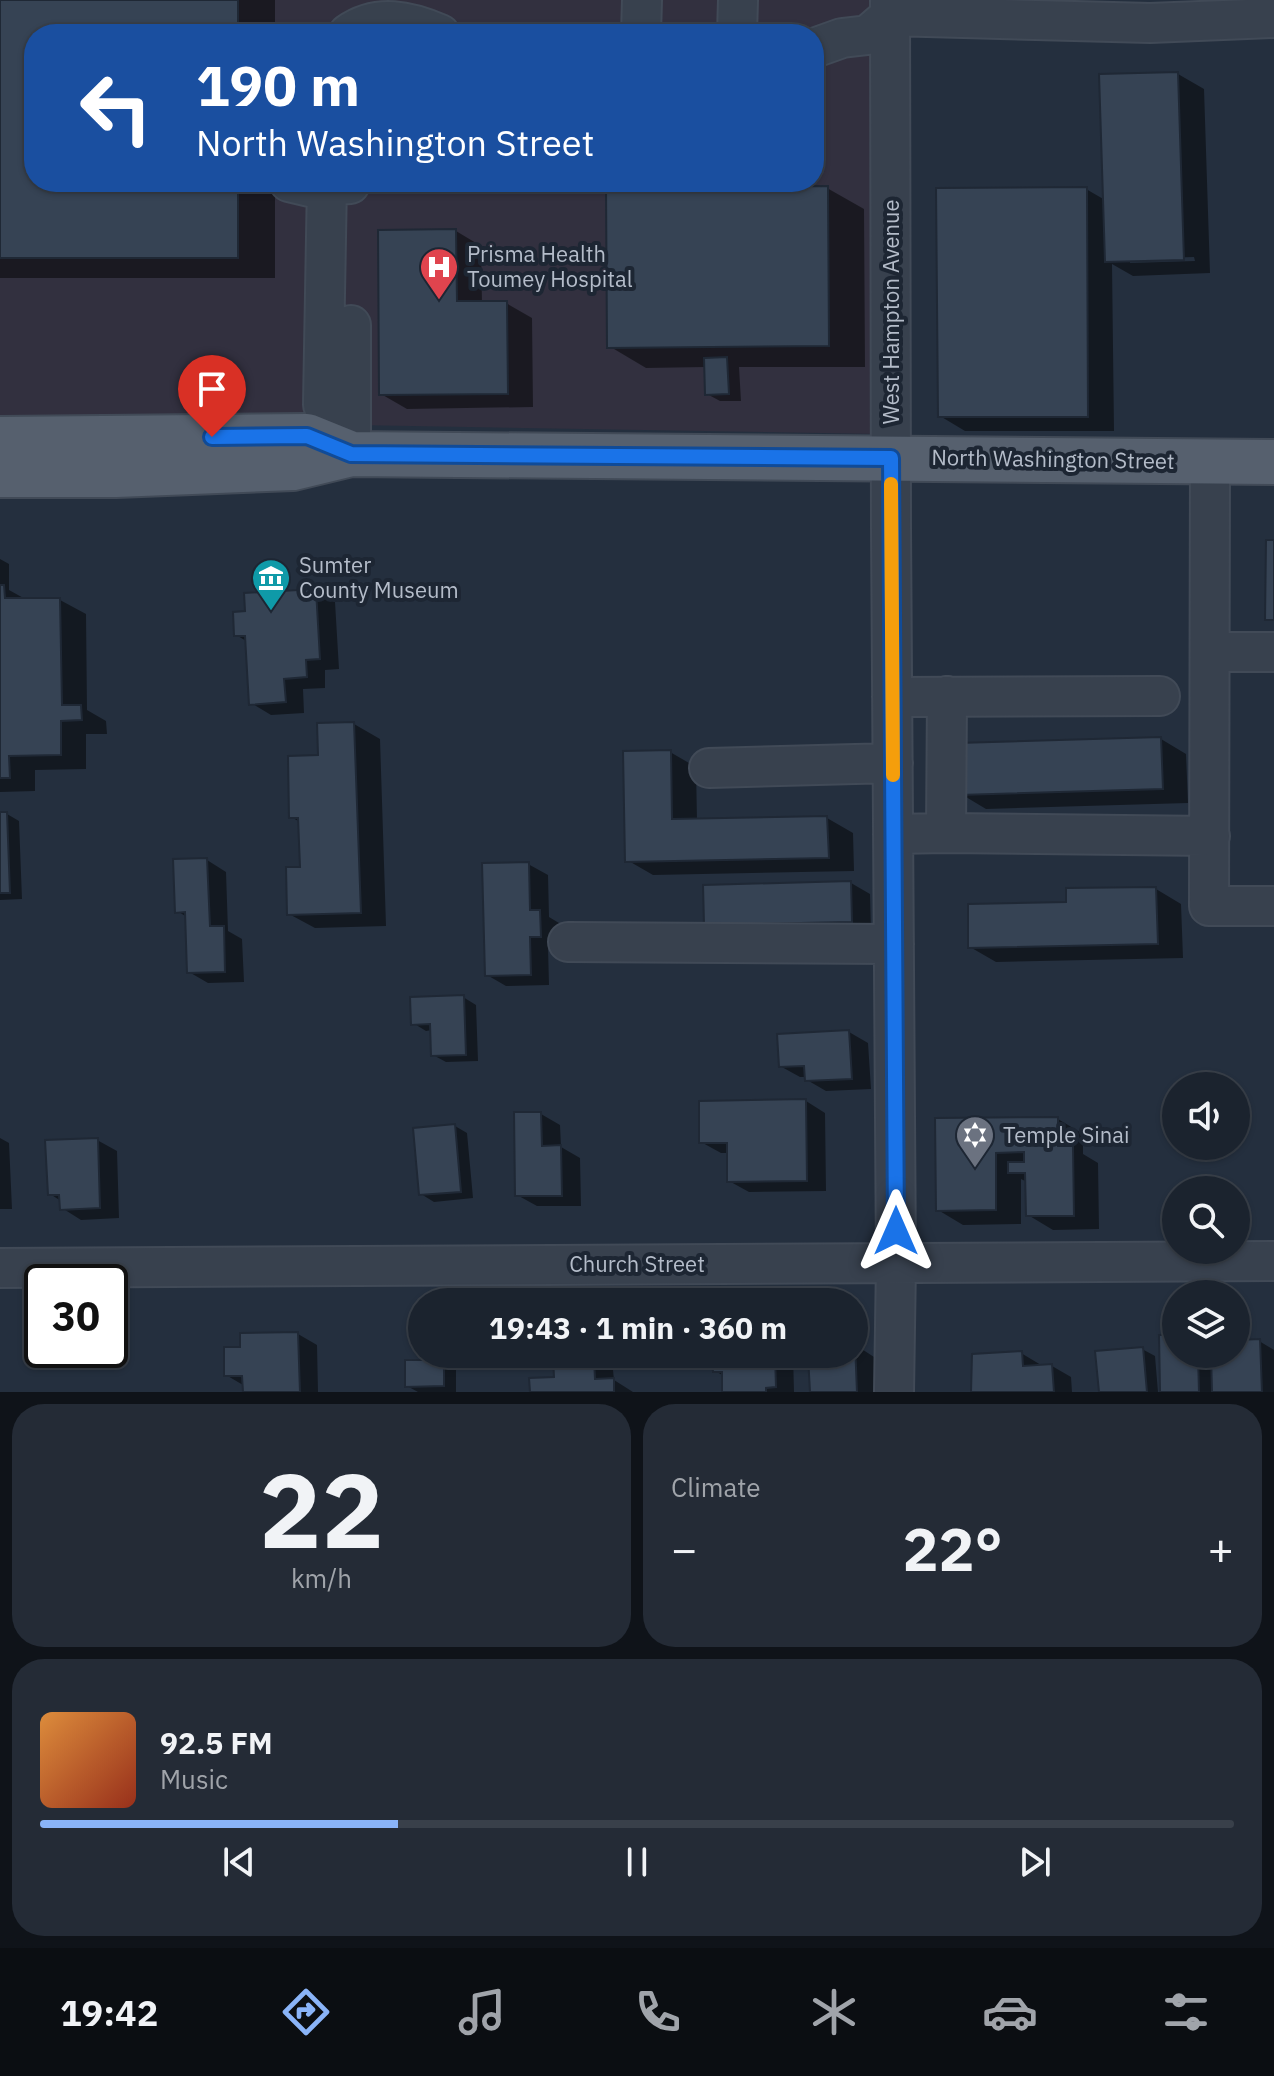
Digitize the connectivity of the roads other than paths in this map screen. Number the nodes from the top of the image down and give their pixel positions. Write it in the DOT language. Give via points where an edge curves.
graph roads {
  1 [pos="642,0"];
  2 [pos="738,0"];
  3 [pos="890,8"];
  4 [pos="1228,10"];
  5 [pos="1274,18"];
  6 [pos="365,24"];
  7 [pos="414,24"];
  8 [pos="641,24"];
  9 [pos="737,24"];
  10 [pos="824,44"];
  11 [pos="339,192"];
  12 [pos="0,439"];
  13 [pos="351,454"];
  14 [pos="891,458"];
  15 [pos="1210,461"];
  16 [pos="1274,462"];
  17 [pos="0,475"];
  18 [pos="1211,652"];
  19 [pos="1274,652"];
  20 [pos="947,696"];
  21 [pos="1160,696"];
  22 [pos="892,697"];
  23 [pos="893,763"];
  24 [pos="709,768"];
  25 [pos="946,833"];
  26 [pos="893,834"];
  27 [pos="1210,836"];
  28 [pos="1274,906"];
  29 [pos="568,942"];
  30 [pos="894,944"];
  31 [pos="1274,1261"];
  32 [pos="896,1263"];
  33 [pos="0,1268"];
  34 [pos="894,1392"];
  1 -- 8 [label="street"];
  2 -- 9 [label="street"];
  3 -- 4 [label="street" via="1150,23"];
  3 -- 10 [label="street" via="868,35"];
  3 -- 14 [label="street, West Hampton Avenue"];
  4 -- 5 [label="street"];
  6 -- 7 [label="street"];
  11 -- 13 [label="street"];
  12 -- 13 [label="main road, North Washington Street" via="307,436"];
  13 -- 14 [label="main road, North Washington Street"];
  13 -- 17 [label="main road, North Washington Street" via="293,468"];
  14 -- 15 [label="main road, North Washington Street"];
  14 -- 22 [label="street, West Hampton Avenue"];
  15 -- 16 [label="main road, North Washington Street"];
  15 -- 18 [label="street"];
  18 -- 19 [label="street"];
  18 -- 27 [label="street"];
  20 -- 21 [label="street"];
  20 -- 22 [label="street"];
  20 -- 25 [label="street"];
  22 -- 23 [label="street, West Hampton Avenue"];
  23 -- 24 [label="street"];
  23 -- 26 [label="street, West Hampton Avenue"];
  25 -- 26 [label="street"];
  25 -- 27 [label="street"];
  26 -- 30 [label="street, West Hampton Avenue"];
  27 -- 28 [label="street" via="1209,906"];
  29 -- 30 [label="street"];
  30 -- 32 [label="street, West Hampton Avenue"];
  31 -- 32 [label="street, Church Street"];
  32 -- 33 [label="street, Church Street"];
  32 -- 34 [label="street, West Hampton Avenue"];
}
